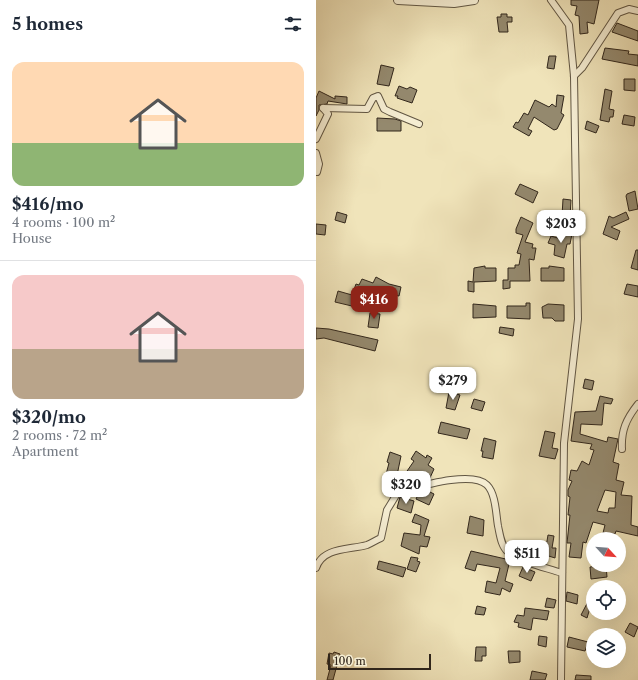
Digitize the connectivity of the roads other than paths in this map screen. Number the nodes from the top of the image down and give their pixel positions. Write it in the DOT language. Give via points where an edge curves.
graph roads {
  1 [pos="398,0"];
  2 [pos="474,0"];
  3 [pos="551,0"];
  4 [pos="423,1"];
  5 [pos="638,12"];
  6 [pos="574,76"];
  7 [pos="419,124"];
  8 [pos="316,139"];
  9 [pos="316,153"];
  10 [pos="317,172"];
  11 [pos="638,404"];
  12 [pos="622,449"];
  13 [pos="316,568"];
  14 [pos="562,573"];
  15 [pos="561,680"];
  1 -- 4 [label="street"];
  2 -- 4 [label="street" via="454,3"];
  3 -- 6 [label="street" via="568,25"];
  5 -- 6 [label="street" via="629,9 618,13"];
  6 -- 14 [label="street" via="578,319 564,443"];
  7 -- 8 [label="street" via="384,109 378,96 373,98 367,109 333,108"];
  9 -- 10 [label="street" via="319,164"];
  11 -- 12 [label="street" via="624,424 621,436"];
  13 -- 14 [label="street" via="319,560 332,552 367,545 381,538 387,510 398,492 467,479 487,485 492,494 502,544 508,551 531,563"];
  14 -- 15 [label="street"];
}
